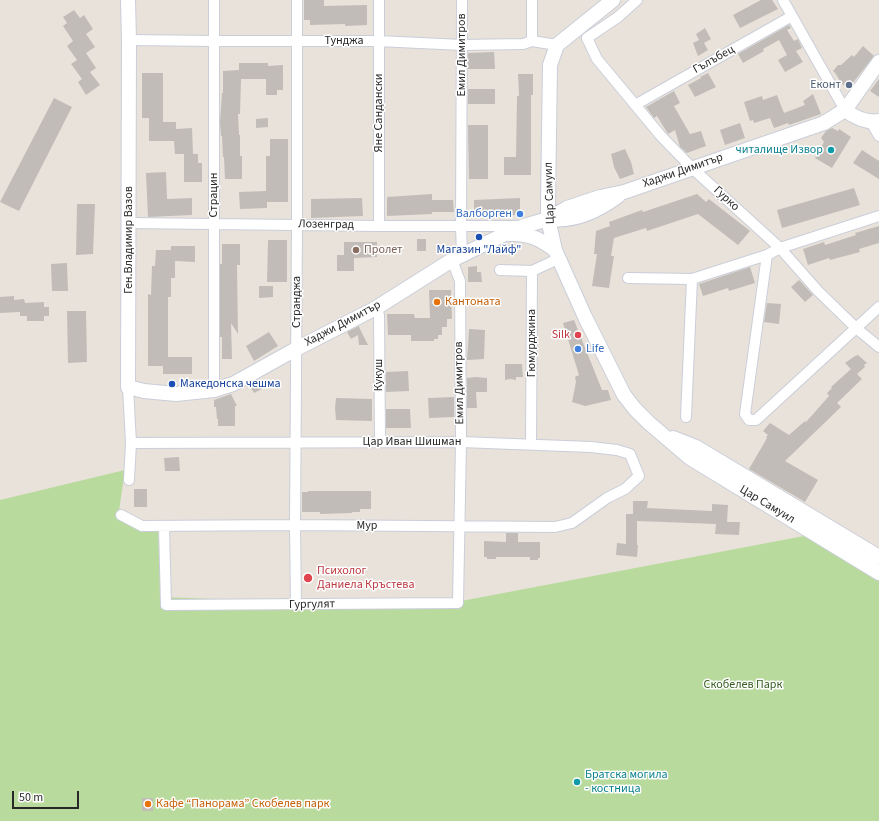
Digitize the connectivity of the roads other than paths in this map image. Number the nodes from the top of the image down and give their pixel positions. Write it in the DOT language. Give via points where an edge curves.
graph roads {
  1 [pos="128,0"];
  2 [pos="214,0"];
  3 [pos="297,0"];
  4 [pos="379,0"];
  5 [pos="462,0"];
  6 [pos="532,0"];
  7 [pos="613,0"];
  8 [pos="638,0"];
  9 [pos="783,0"];
  10 [pos="792,16"];
  11 [pos="129,40"];
  12 [pos="297,41"];
  13 [pos="378,41"];
  14 [pos="532,41"];
  15 [pos="214,42"];
  16 [pos="462,45"];
  17 [pos="557,45"];
  18 [pos="879,62"];
  19 [pos="635,105"];
  20 [pos="845,110"];
  21 [pos="875,121"];
  22 [pos="879,136"];
  23 [pos="692,168"];
  24 [pos="879,216"];
  25 [pos="548,219"];
  26 [pos="129,223"];
  27 [pos="214,224"];
  28 [pos="297,225"];
  29 [pos="461,225"];
  30 [pos="379,226"];
  31 [pos="524,226"];
  32 [pos="505,234"];
  33 [pos="780,248"];
  34 [pos="557,254"];
  35 [pos="767,255"];
  36 [pos="457,258"];
  37 [pos="500,270"];
  38 [pos="532,271"];
  39 [pos="628,278"];
  40 [pos="692,279"];
  41 [pos="376,308"];
  42 [pos="879,308"];
  43 [pos="856,328"];
  44 [pos="879,347"];
  45 [pos="296,349"];
  46 [pos="128,387"];
  47 [pos="214,390"];
  48 [pos="686,417"];
  49 [pos="659,432"];
  50 [pos="296,442"];
  51 [pos="380,442"];
  52 [pos="461,442"];
  53 [pos="131,443"];
  54 [pos="531,444"];
  55 [pos="129,480"];
  56 [pos="607,498"];
  57 [pos="121,515"];
  58 [pos="295,525"];
  59 [pos="164,526"];
  60 [pos="460,526"];
  61 [pos="879,557"];
  62 [pos="879,573"];
  63 [pos="458,603"];
  64 [pos="296,605"];
  1 -- 11 [label="street, Ген.Владимир Вазов"];
  2 -- 15 [label="street, Страцин"];
  3 -- 12 [label="street, Странджа"];
  4 -- 13 [label="street, Яне Сандански"];
  5 -- 16 [label="street, Емил Димитров"];
  6 -- 14 [label="street"];
  7 -- 17 [label="street"];
  8 -- 19 [label="street, Гурко" via="587,38 597,59"];
  9 -- 10 [label="street"];
  10 -- 19 [label="street, Гълъбец"];
  10 -- 20 [label="street"];
  11 -- 15 [label="street, Тунджа"];
  11 -- 26 [label="street, Ген.Владимир Вазов"];
  12 -- 13 [label="street, Тунджа"];
  12 -- 15 [label="street, Тунджа"];
  12 -- 28 [label="street, Странджа"];
  13 -- 16 [label="street, Тунджа"];
  13 -- 30 [label="street, Яне Сандански"];
  14 -- 16 [label="street, Тунджа" via="523,44"];
  14 -- 17 [label="street, Тунджа"];
  15 -- 27 [label="street, Страцин"];
  16 -- 29 [label="street, Емил Димитров"];
  17 -- 25 [label="street, Цар Самуил" via="550,65"];
  18 -- 20 [label="street, Хаджи Димитър"];
  19 -- 23 [label="street, Гурко"];
  20 -- 21 [label="street" via="850,114"];
  20 -- 23 [label="street, Хаджи Димитър" via="824,123"];
  21 -- 22 [label="street"];
  23 -- 25 [label="street, Хаджи Димитър" via="624,192 567,208"];
  23 -- 33 [label="street, Гурко"];
  24 -- 33 [label="street"];
  25 -- 31 [label="street, Хаджи Димитър"];
  25 -- 34 [label="street, Цар Самуил"];
  26 -- 27 [label="street, Лозенград"];
  26 -- 46 [label="street, Ген.Владимир Вазов"];
  27 -- 28 [label="street, Лозенград"];
  27 -- 47 [label="street, Страцин"];
  28 -- 30 [label="street, Лозенград"];
  28 -- 45 [label="street, Странджа"];
  29 -- 30 [label="street, Лозенград"];
  29 -- 31 [label="street, Лозенград"];
  29 -- 36 [label="street, Емил Димитров"];
  31 -- 32 [label="street, Хаджи Димитър"];
  32 -- 34 [label="street" via="525,234 540,240"];
  32 -- 36 [label="street, Хаджи Димитър"];
  33 -- 35 [label="street"];
  33 -- 43 [label="street, Гурко" via="818,291"];
  34 -- 38 [label="street"];
  34 -- 49 [label="street, Цар Самуил" via="624,395"];
  35 -- 40 [label="street"];
  35 -- 43 [label="street" via="745,414 749,420 756,420"];
  36 -- 41 [label="street, Хаджи Димитър"];
  36 -- 52 [label="street, Емил Димитров" via="460,281"];
  37 -- 38 [label="street"];
  38 -- 54 [label="street, Гюмурджина"];
  39 -- 40 [label="street"];
  40 -- 48 [label="street"];
  41 -- 45 [label="street, Хаджи Димитър"];
  41 -- 51 [label="street, Кукуш" via="379,315"];
  42 -- 43 [label="street"];
  43 -- 44 [label="street, Гурко"];
  45 -- 47 [label="street, Хаджи Димитър" via="233,384"];
  45 -- 50 [label="street, Странджа"];
  46 -- 47 [label="street, Хаджи Димитър" via="176,394"];
  46 -- 53 [label="street, Ген.Владимир Вазов"];
  49 -- 61 [label="street, Цар Самуил" via="696,447"];
  49 -- 62 [label="street, Цар Самуил" via="690,458"];
  50 -- 51 [label="street, Цар Иван Шишман"];
  50 -- 53 [label="street, Цар Иван Шишман"];
  50 -- 58 [label="street, Странджа"];
  51 -- 52 [label="street, Цар Иван Шишман"];
  52 -- 54 [label="street, Цар Иван Шишман"];
  52 -- 60 [label="street, Емил Димитров"];
  53 -- 55 [label="street, Ген.Владимир Вазов"];
  54 -- 56 [label="street, Цар Иван Шишман" via="591,447 630,454 639,476 625,489"];
  56 -- 60 [label="street, Мур" via="572,523 555,528"];
  57 -- 59 [label="street, Мур" via="142,526"];
  58 -- 59 [label="street, Мур"];
  58 -- 60 [label="street, Мур"];
  58 -- 64 [label="street, Странджа"];
  59 -- 64 [label="street, Гургулят" via="166,605"];
  60 -- 63 [label="street, Емил Димитров"];
  63 -- 64 [label="street, Гургулят"];
}
